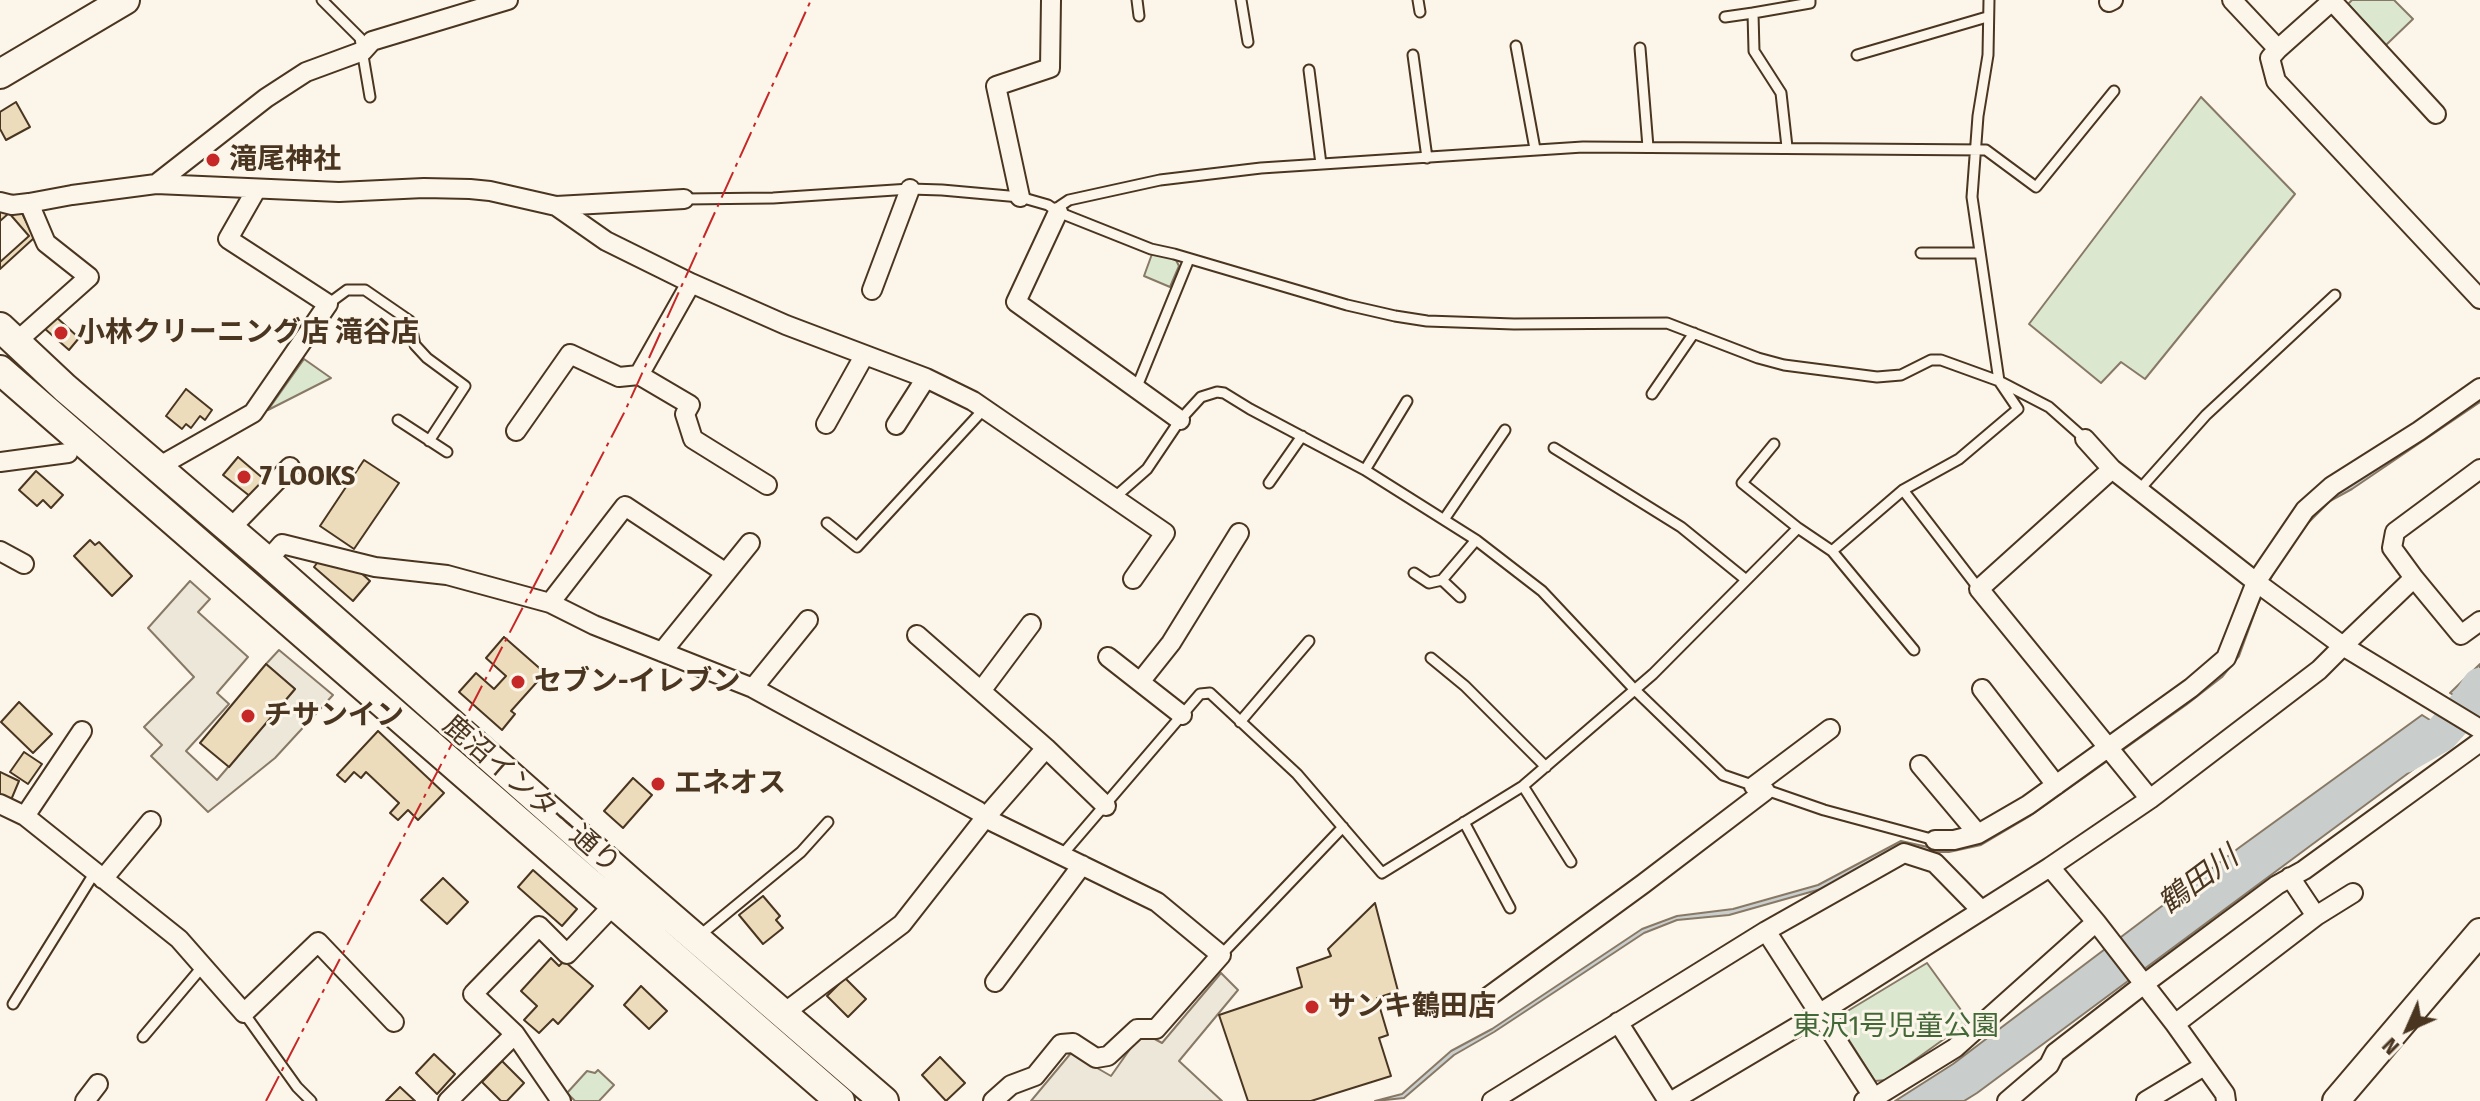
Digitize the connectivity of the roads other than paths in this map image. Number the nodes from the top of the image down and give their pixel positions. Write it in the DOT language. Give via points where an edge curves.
graph roads {
  1 [pos="125,0"];
  2 [pos="322,0"];
  3 [pos="508,0"];
  4 [pos="1051,0"];
  5 [pos="1137,0"];
  6 [pos="1241,0"];
  7 [pos="1418,0"];
  8 [pos="1810,0"];
  9 [pos="1989,0"];
  10 [pos="2232,0"];
  11 [pos="2333,0"];
  12 [pos="1420,12"];
  13 [pos="1753,13"];
  14 [pos="1139,16"];
  15 [pos="1725,17"];
  16 [pos="1987,17"];
  17 [pos="1248,42"];
  18 [pos="1516,46"];
  19 [pos="1640,48"];
  20 [pos="2278,49"];
  21 [pos="363,51"];
  22 [pos="1413,55"];
  23 [pos="1857,55"];
  24 [pos="1309,70"];
  25 [pos="0,74"];
  26 [pos="2114,91"];
  27 [pos="370,97"];
  28 [pos="2436,114"];
  29 [pos="1648,147"];
  30 [pos="1787,147"];
  31 [pos="1535,149"];
  32 [pos="1975,149"];
  33 [pos="1427,158"];
  34 [pos="1321,164"];
  35 [pos="156,184"];
  36 [pos="910,189"];
  37 [pos="256,190"];
  38 [pos="1020,197"];
  39 [pos="684,199"];
  40 [pos="0,202"];
  41 [pos="29,203"];
  42 [pos="556,206"];
  43 [pos="1058,212"];
  44 [pos="1921,253"];
  45 [pos="1978,253"];
  46 [pos="1189,259"];
  47 [pos="691,283"];
  48 [pos="872,290"];
  49 [pos="2335,295"];
  50 [pos="2480,299"];
  51 [pos="328,304"];
  52 [pos="1694,333"];
  53 [pos="8,334"];
  54 [pos="864,356"];
  55 [pos="0,370"];
  56 [pos="639,375"];
  57 [pos="926,378"];
  58 [pos="1999,381"];
  59 [pos="2480,388"];
  60 [pos="1136,389"];
  61 [pos="1652,394"];
  62 [pos="1407,401"];
  63 [pos="984,409"];
  64 [pos="398,420"];
  65 [pos="1180,420"];
  66 [pos="826,424"];
  67 [pos="896,425"];
  68 [pos="1505,430"];
  69 [pos="516,431"];
  70 [pos="1302,436"];
  71 [pos="2085,439"];
  72 [pos="429,441"];
  73 [pos="1774,444"];
  74 [pos="1554,448"];
  75 [pos="447,452"];
  76 [pos="68,453"];
  77 [pos="0,462"];
  78 [pos="158,467"];
  79 [pos="290,467"];
  80 [pos="2112,469"];
  81 [pos="2480,469"];
  82 [pos="1365,470"];
  83 [pos="1269,483"];
  84 [pos="767,485"];
  85 [pos="2140,489"];
  86 [pos="1903,490"];
  87 [pos="1114,498"];
  88 [pos="1445,518"];
  89 [pos="827,523"];
  90 [pos="1798,528"];
  91 [pos="229,530"];
  92 [pos="1239,533"];
  93 [pos="1476,540"];
  94 [pos="750,543"];
  95 [pos="0,551"];
  96 [pos="1832,551"];
  97 [pos="267,561"];
  98 [pos="24,564"];
  99 [pos="726,573"];
  100 [pos="1414,573"];
  101 [pos="2414,578"];
  102 [pos="1133,579"];
  103 [pos="1745,579"];
  104 [pos="1442,580"];
  105 [pos="2256,582"];
  106 [pos="1979,589"];
  107 [pos="1460,597"];
  108 [pos="550,603"];
  109 [pos="808,620"];
  110 [pos="2480,621"];
  111 [pos="1031,624"];
  112 [pos="917,635"];
  113 [pos="1309,641"];
  114 [pos="2343,646"];
  115 [pos="1914,650"];
  116 [pos="662,652"];
  117 [pos="1108,657"];
  118 [pos="1431,658"];
  119 [pos="1140,682"];
  120 [pos="753,688"];
  121 [pos="1982,689"];
  122 [pos="1635,690"];
  123 [pos="981,691"];
  124 [pos="1182,715"];
  125 [pos="1240,722"];
  126 [pos="1830,729"];
  127 [pos="2480,729"];
  128 [pos="82,731"];
  129 [pos="2480,742"];
  130 [pos="1046,748"];
  131 [pos="2107,749"];
  132 [pos="1920,765"];
  133 [pos="1546,767"];
  134 [pos="2056,785"];
  135 [pos="1523,786"];
  136 [pos="1760,788"];
  137 [pos="2150,799"];
  138 [pos="0,804"];
  139 [pos="1106,806"];
  140 [pos="25,816"];
  141 [pos="985,818"];
  142 [pos="151,821"];
  143 [pos="828,822"];
  144 [pos="1464,822"];
  145 [pos="1343,827"];
  146 [pos="1978,834"];
  147 [pos="1935,840"];
  148 [pos="1062,856"];
  149 [pos="1571,862"];
  150 [pos="1082,865"];
  151 [pos="2050,867"];
  152 [pos="99,875"];
  153 [pos="2290,877"];
  154 [pos="2353,893"];
  155 [pos="623,895"];
  156 [pos="1510,908"];
  157 [pos="1980,909"];
  158 [pos="2316,916"];
  159 [pos="2096,922"];
  160 [pos="1766,931"];
  161 [pos="2480,932"];
  162 [pos="697,937"];
  163 [pos="1221,955"];
  164 [pos="203,966"];
  165 [pos="995,982"];
  166 [pos="2144,984"];
  167 [pos="1488,997"];
  168 [pos="13,1004"];
  169 [pos="244,1013"];
  170 [pos="784,1013"];
  171 [pos="1820,1013"];
  172 [pos="394,1022"];
  173 [pos="1618,1022"];
  174 [pos="2175,1024"];
  175 [pos="515,1034"];
  176 [pos="143,1037"];
  177 [pos="2204,1066"];
  178 [pos="98,1084"];
  179 [pos="1869,1099"];
  180 [pos="85,1101"];
  181 [pos="311,1101"];
  182 [pos="448,1101"];
  183 [pos="561,1101"];
  184 [pos="840,1101"];
  185 [pos="884,1101"];
  186 [pos="993,1101"];
  187 [pos="1492,1101"];
  188 [pos="1670,1101"];
  189 [pos="2007,1101"];
  190 [pos="2146,1101"];
  191 [pos="2226,1101"];
  192 [pos="2336,1101"];
  1 -- 25 [label="main road"];
  2 -- 21 [label="lane" via="360,38"];
  3 -- 21 [label="street" via="372,41"];
  4 -- 38 [label="street" via="1050,68 996,86"];
  5 -- 14 [label="lane"];
  6 -- 17 [label="lane"];
  7 -- 12 [label="lane"];
  8 -- 13 [label="lane"];
  9 -- 16 [label="lane"];
  10 -- 20 [label="street"];
  11 -- 20 [label="street"];
  11 -- 28 [label="street"];
  13 -- 15 [label="lane"];
  13 -- 30 [label="lane" via="1754,51 1781,93"];
  16 -- 23 [label="lane"];
  16 -- 32 [label="lane" via="1988,55"];
  18 -- 31 [label="lane"];
  19 -- 29 [label="lane"];
  20 -- 50 [label="street" via="2270,58 2276,81"];
  21 -- 27 [label="lane"];
  21 -- 35 [label="street" via="294,78"];
  22 -- 33 [label="lane"];
  24 -- 34 [label="lane"];
  26 -- 32 [label="lane" via="2036,187 1986,150"];
  29 -- 30 [label="lane"];
  29 -- 31 [label="lane"];
  30 -- 32 [label="lane"];
  31 -- 33 [label="lane"];
  32 -- 45 [label="lane" via="1972,197"];
  33 -- 34 [label="lane"];
  34 -- 43 [label="lane" via="1160,180 1069,200"];
  35 -- 37 [label="street"];
  35 -- 41 [label="street"];
  36 -- 38 [label="lane"];
  36 -- 39 [label="lane"];
  36 -- 48 [label="street"];
  37 -- 42 [label="street" via="470,189"];
  37 -- 51 [label="street" via="228,239"];
  38 -- 43 [label="lane"];
  39 -- 42 [label="street"];
  40 -- 41 [label="street"];
  41 -- 53 [label="street" via="46,243 89,277"];
  42 -- 47 [label="street" via="606,241"];
  43 -- 46 [label="lane"];
  43 -- 60 [label="street" via="1016,302"];
  44 -- 45 [label="lane"];
  45 -- 58 [label="lane"];
  46 -- 52 [label="lane" via="1347,305 1427,321 1667,323"];
  46 -- 60 [label="lane"];
  47 -- 54 [label="street"];
  47 -- 56 [label="street"];
  49 -- 85 [label="lane" via="2206,415"];
  51 -- 72 [label="lane" via="347,290 365,290 410,321 415,345 465,386"];
  51 -- 78 [label="street" via="253,413"];
  52 -- 58 [label="lane" via="1784,365 1877,377 1901,375 1941,360"];
  52 -- 61 [label="lane"];
  53 -- 78 [label="main road, 鹿沼インター通り"];
  54 -- 57 [label="street"];
  54 -- 66 [label="street"];
  55 -- 155 [label="main road, 鹿沼インター通り"];
  56 -- 69 [label="street" via="619,377 570,354"];
  56 -- 84 [label="street" via="690,405 685,414 693,439"];
  57 -- 63 [label="street"];
  57 -- 67 [label="street"];
  58 -- 71 [label="lane" via="2049,407"];
  58 -- 86 [label="lane" via="2018,409 1959,459"];
  59 -- 105 [label="street" via="2332,486 2305,510"];
  60 -- 65 [label="street"];
  62 -- 82 [label="lane"];
  63 -- 87 [label="street"];
  63 -- 89 [label="lane" via="857,547"];
  64 -- 72 [label="lane"];
  65 -- 70 [label="lane" via="1201,397 1217,392"];
  65 -- 87 [label="lane" via="1147,469"];
  68 -- 88 [label="lane"];
  70 -- 82 [label="lane"];
  70 -- 83 [label="lane"];
  71 -- 80 [label="street"];
  72 -- 75 [label="lane"];
  73 -- 90 [label="lane" via="1742,483"];
  74 -- 103 [label="lane" via="1681,527"];
  76 -- 77 [label="street"];
  78 -- 91 [label="main road, 鹿沼インター通り"];
  79 -- 91 [label="street"];
  80 -- 85 [label="street"];
  80 -- 106 [label="street"];
  81 -- 101 [label="street" via="2395,532 2392,548"];
  82 -- 88 [label="lane"];
  85 -- 105 [label="street"];
  86 -- 96 [label="lane"];
  86 -- 106 [label="lane"];
  87 -- 102 [label="street" via="1165,533"];
  88 -- 93 [label="lane"];
  90 -- 96 [label="lane"];
  90 -- 103 [label="lane"];
  91 -- 97 [label="main road, 鹿沼インター通り"];
  92 -- 119 [label="street" via="1171,643"];
  93 -- 104 [label="lane"];
  93 -- 122 [label="lane" via="1542,591"];
  94 -- 99 [label="street"];
  95 -- 98 [label="street"];
  96 -- 115 [label="lane"];
  97 -- 108 [label="street" via="282,544 375,567 447,575"];
  97 -- 155 [label="main road, 鹿沼インター通り"];
  99 -- 108 [label="street" via="625,506"];
  99 -- 116 [label="street"];
  100 -- 104 [label="lane" via="1429,583"];
  101 -- 110 [label="street" via="2461,635"];
  101 -- 114 [label="street"];
  103 -- 122 [label="lane"];
  104 -- 107 [label="lane"];
  105 -- 114 [label="street"];
  105 -- 131 [label="street" via="2226,658"];
  106 -- 131 [label="street"];
  108 -- 116 [label="street"];
  109 -- 120 [label="street"];
  111 -- 123 [label="street"];
  112 -- 123 [label="street"];
  113 -- 125 [label="lane"];
  114 -- 127 [label="street"];
  114 -- 137 [label="street"];
  116 -- 120 [label="street"];
  117 -- 119 [label="street"];
  118 -- 133 [label="lane"];
  119 -- 124 [label="street"];
  120 -- 141 [label="street"];
  121 -- 134 [label="street"];
  122 -- 133 [label="lane"];
  122 -- 136 [label="lane" via="1723,775"];
  123 -- 130 [label="street"];
  124 -- 125 [label="lane" via="1200,694 1210,693"];
  124 -- 139 [label="lane"];
  125 -- 145 [label="lane" via="1297,774"];
  126 -- 136 [label="street"];
  128 -- 140 [label="street"];
  129 -- 153 [label="street"];
  130 -- 139 [label="street"];
  130 -- 141 [label="street"];
  131 -- 134 [label="street"];
  131 -- 137 [label="street"];
  132 -- 146 [label="street"];
  133 -- 135 [label="lane"];
  134 -- 146 [label="street"];
  135 -- 144 [label="lane"];
  135 -- 149 [label="lane"];
  136 -- 147 [label="lane"];
  136 -- 167 [label="street" via="1643,884"];
  137 -- 151 [label="street"];
  138 -- 140 [label="street"];
  139 -- 148 [label="lane"];
  140 -- 152 [label="street"];
  141 -- 148 [label="street"];
  141 -- 170 [label="street" via="902,924"];
  142 -- 152 [label="street"];
  143 -- 162 [label="lane" via="801,852"];
  144 -- 145 [label="lane" via="1382,873"];
  144 -- 156 [label="lane"];
  145 -- 163 [label="lane"];
  146 -- 147 [label="street"];
  148 -- 150 [label="street"];
  150 -- 163 [label="street" via="1157,902"];
  150 -- 165 [label="street"];
  151 -- 157 [label="street"];
  151 -- 159 [label="street"];
  152 -- 164 [label="street" via="179,939"];
  152 -- 168 [label="lane"];
  153 -- 158 [label="street"];
  153 -- 166 [label="street"];
  154 -- 158 [label="street"];
  155 -- 162 [label="main road, 鹿沼インター通り"];
  155 -- 175 [label="street" via="567,954 539,926 473,994"];
  155 -- 184 [label="main road, 鹿沼インター通り"];
  157 -- 160 [label="street" via="1935,863 1904,853"];
  157 -- 171 [label="street"];
  158 -- 174 [label="street"];
  159 -- 166 [label="street"];
  159 -- 179 [label="street" via="1955,1048"];
  160 -- 171 [label="street"];
  160 -- 173 [label="street"];
  161 -- 192 [label="street"];
  162 -- 170 [label="main road, 鹿沼インター通り"];
  163 -- 186 [label="street" via="1156,1029 1137,1029 1108,1056 1096,1058 1073,1043 1061,1044 1035,1076 1011,1085"];
  164 -- 169 [label="street"];
  164 -- 176 [label="lane"];
  166 -- 174 [label="street"];
  166 -- 189 [label="street" via="2055,1053 2049,1065"];
  169 -- 172 [label="street" via="318,942"];
  169 -- 181 [label="lane"];
  170 -- 185 [label="main road, 鹿沼インター通り"];
  171 -- 179 [label="street"];
  171 -- 188 [label="street"];
  173 -- 187 [label="street"];
  173 -- 188 [label="street"];
  174 -- 177 [label="street"];
  175 -- 182 [label="street"];
  175 -- 183 [label="street"];
  177 -- 190 [label="street"];
  177 -- 191 [label="street"];
  178 -- 180 [label="street"];
}
